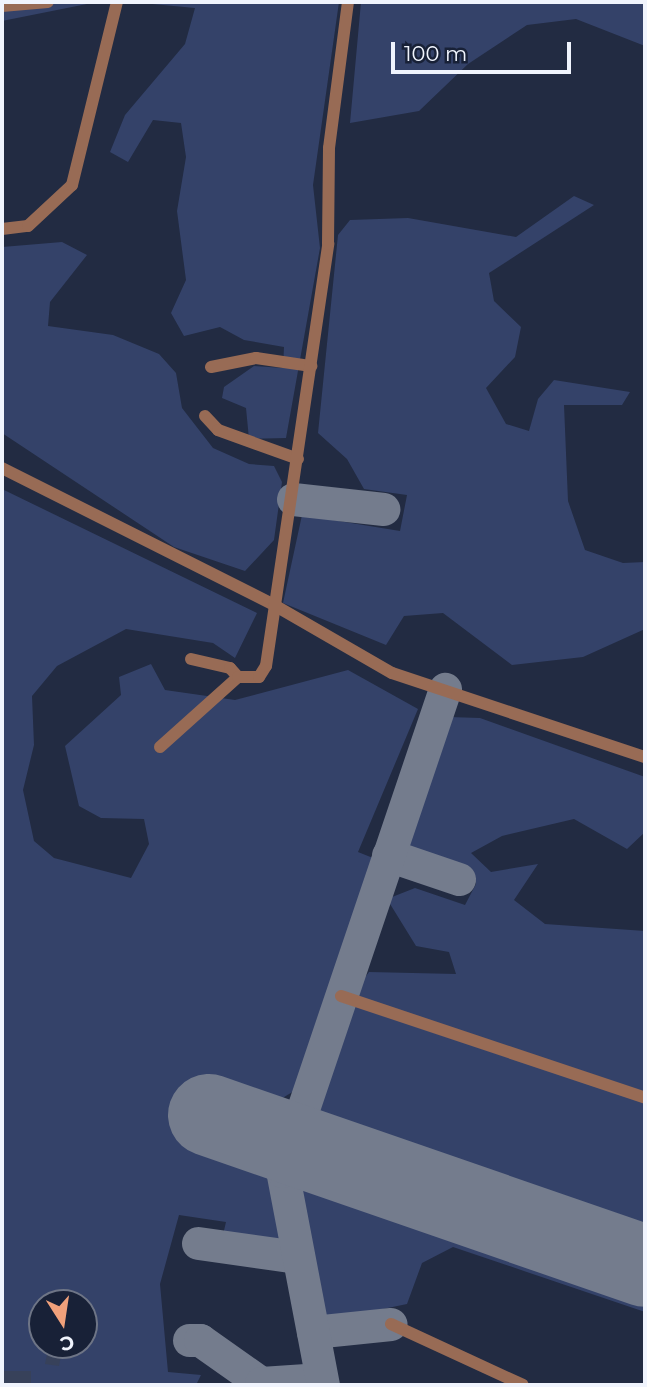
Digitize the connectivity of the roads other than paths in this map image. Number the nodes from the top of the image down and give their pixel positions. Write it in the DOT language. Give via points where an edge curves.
graph roads {
  1 [pos="48,2"];
  2 [pos="117,2"];
  3 [pos="348,2"];
  4 [pos="2,6"];
  5 [pos="2,229"];
  6 [pos="311,366"];
  7 [pos="211,367"];
  8 [pos="205,416"];
  9 [pos="298,459"];
  10 [pos="2,468"];
  11 [pos="274,605"];
  12 [pos="191,659"];
  13 [pos="238,677"];
  14 [pos="160,747"];
  15 [pos="645,757"];
  16 [pos="341,996"];
  17 [pos="645,1098"];
  18 [pos="391,1324"];
  19 [pos="523,1385"];
  1 -- 4 [label="street"];
  2 -- 5 [label="street" via="72,184 38,220"];
  3 -- 6 [label="street"];
  6 -- 7 [label="street" via="256,358"];
  6 -- 9 [label="street"];
  8 -- 9 [label="street" via="218,430"];
  9 -- 11 [label="street"];
  10 -- 11 [label="street"];
  11 -- 13 [label="street" via="266,666 259,677"];
  11 -- 15 [label="street" via="392,673"];
  12 -- 13 [label="street" via="230,668"];
  13 -- 14 [label="street"];
  16 -- 17 [label="street"];
  18 -- 19 [label="street"];
}
